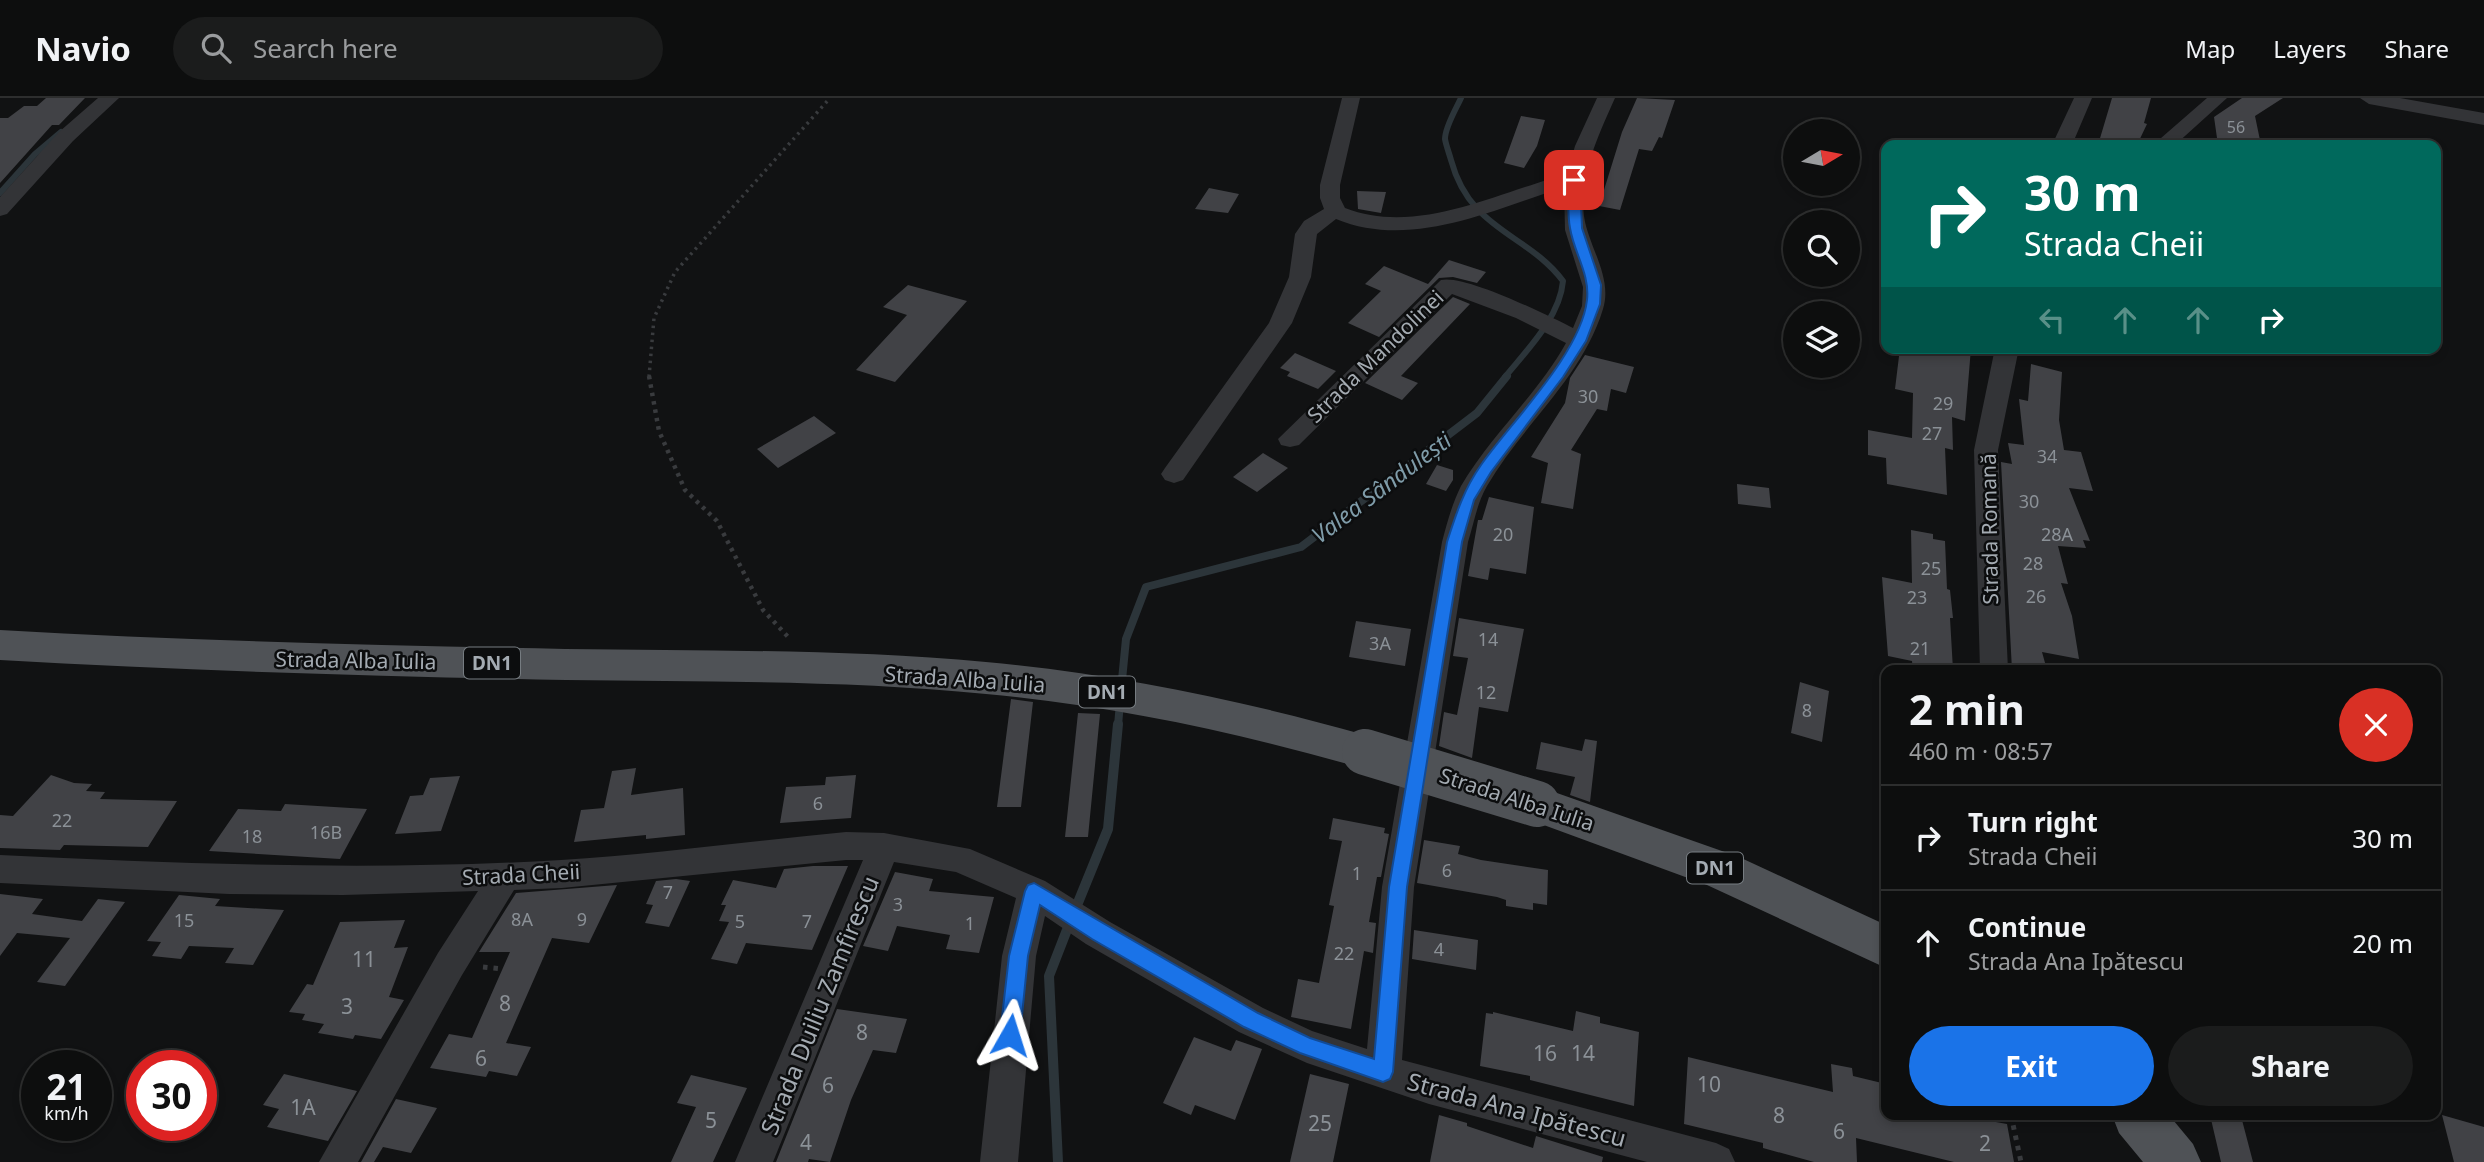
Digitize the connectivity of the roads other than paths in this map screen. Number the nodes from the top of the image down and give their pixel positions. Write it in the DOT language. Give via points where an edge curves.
graph roads {
  1 [pos="110,98"];
  2 [pos="1351,98"];
  3 [pos="1606,98"];
  4 [pos="2083,98"];
  5 [pos="2218,98"];
  6 [pos="2369,98"];
  7 [pos="2484,119"];
  8 [pos="2064,140"];
  9 [pos="2169,140"];
  10 [pos="1574,180"];
  11 [pos="0,210"];
  12 [pos="1336,212"];
  13 [pos="1580,341"];
  14 [pos="2006,354"];
  15 [pos="1290,439"];
  16 [pos="1174,474"];
  17 [pos="0,645"];
  18 [pos="1994,665"];
  19 [pos="884,847"];
  20 [pos="0,869"];
  21 [pos="505,876"];
  22 [pos="1044,897"];
  23 [pos="1098,933"];
  24 [pos="1881,945"];
  25 [pos="1383,1072"];
  26 [pos="2141,1120"];
  27 [pos="338,1162"];
  28 [pos="754,1162"];
  29 [pos="999,1162"];
  30 [pos="1716,1162"];
  31 [pos="2175,1162"];
  1 -- 11 [label="street"];
  2 -- 12 [label="street" via="1331,185"];
  3 -- 10 [label="street"];
  4 -- 8 [label="street"];
  5 -- 9 [label="street"];
  6 -- 7 [label="street"];
  10 -- 12 [label="street" via="1410,224 1364,224"];
  10 -- 13 [label="street" via="1576,228 1595,285"];
  12 -- 16 [label="street" via="1319,217 1309,227 1303,240 1298,287 1282,322"];
  13 -- 15 [label="street, Strada Mandolinei" via="1524,313 1453,285 1445,287"];
  13 -- 25 [label="street" via="1485,469 1467,500 1455,542 1398,887"];
  14 -- 18 [label="street, Strada Romană" via="1986,450"];
  17 -- 24 [label="main road, Strada Alba Iulia / DN1, bridge" via="324,660 824,670 984,678 1104,692 1229,717 1365,752 1537,804 1723,871"];
  19 -- 21 [label="street, Strada Cheii" via="846,846"];
  19 -- 22 [label="street, Strada Cheii" via="959,859"];
  19 -- 28 [label="street, Strada Duiliu Zamfirescu"];
  20 -- 21 [label="street, Strada Cheii" via="242,880"];
  21 -- 27 [label="street"];
  22 -- 23 [label="street, Strada Cheii"];
  22 -- 29 [label="street" via="1019,956"];
  23 -- 25 [label="street, Strada Ana Ipătescu" via="1251,1020 1307,1046"];
  25 -- 30 [label="street, Strada Ana Ipătescu"];
  26 -- 31 [label="main road"];
}
